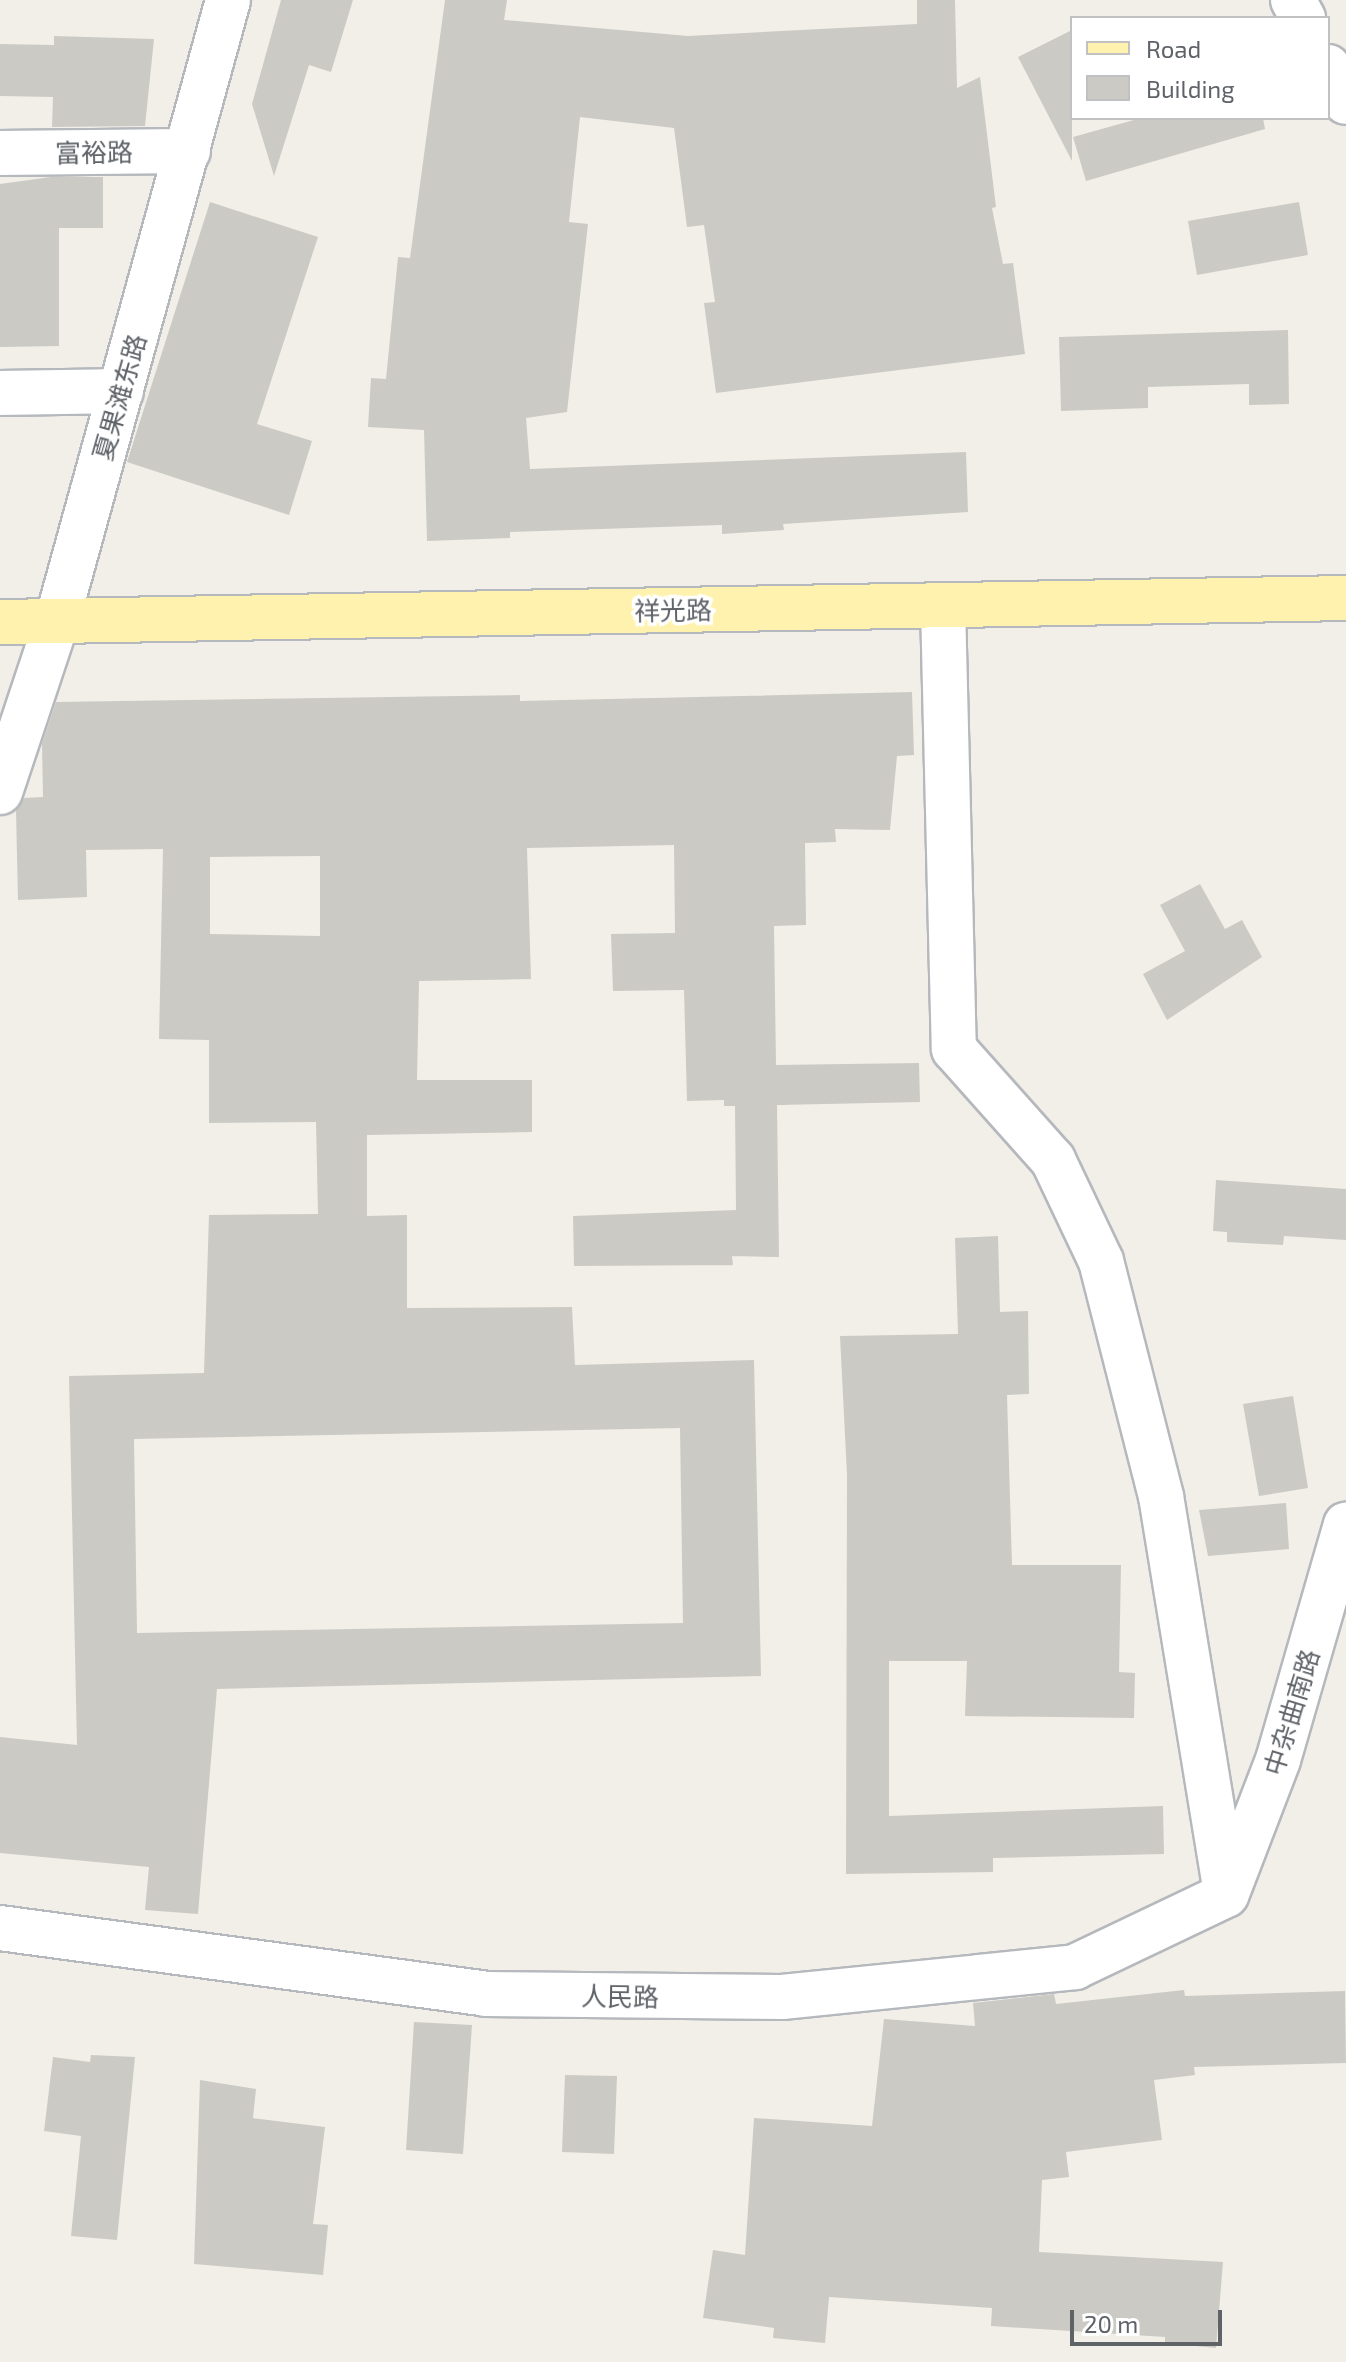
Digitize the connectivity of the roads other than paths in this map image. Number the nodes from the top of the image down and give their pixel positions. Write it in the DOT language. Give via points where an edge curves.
graph roads {
  1 [pos="228,0"];
  2 [pos="1330,71"];
  3 [pos="1346,102"];
  4 [pos="188,151"];
  5 [pos="0,153"];
  6 [pos="121,391"];
  7 [pos="0,393"];
  8 [pos="1346,598"];
  9 [pos="943,606"];
  10 [pos="57,621"];
  11 [pos="0,622"];
  12 [pos="0,792"];
  13 [pos="1346,1525"];
  14 [pos="1226,1895"];
  15 [pos="0,1928"];
  1 -- 4 [label="street, 夏果滩东路"];
  2 -- 3 [label="street"];
  4 -- 5 [label="street, 富裕路"];
  4 -- 6 [label="street, 夏果滩东路"];
  6 -- 7 [label="street"];
  6 -- 10 [label="street, 夏果滩东路"];
  8 -- 9 [label="main road, 祥光路"];
  9 -- 10 [label="main road, 祥光路"];
  9 -- 14 [label="street" via="954,1049 1053,1160 1101,1261 1161,1496"];
  10 -- 11 [label="main road, 祥光路"];
  10 -- 12 [label="street, 夏果滩东路"];
  13 -- 14 [label="street, 中杂曲南路" via="1278,1760"];
  14 -- 15 [label="street, 人民路" via="1075,1967 782,1997 485,1994"];
}
